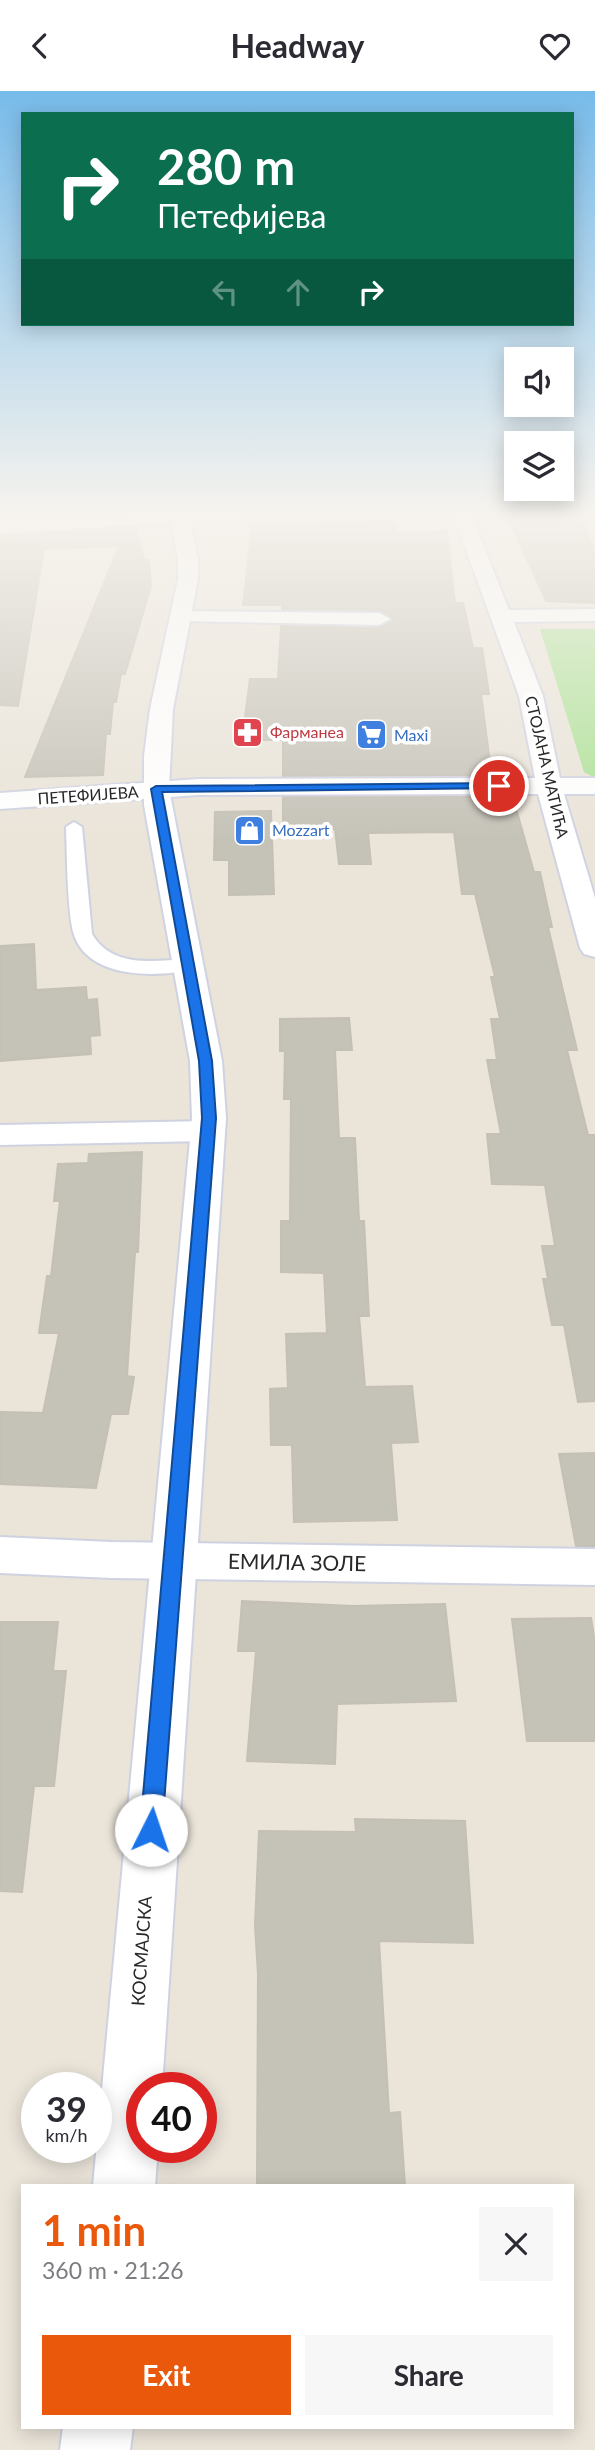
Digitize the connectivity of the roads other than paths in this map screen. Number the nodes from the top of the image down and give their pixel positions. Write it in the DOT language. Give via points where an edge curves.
graph roads {
  1 [pos="181,621"];
  2 [pos="502,621"];
  3 [pos="549,786"];
  4 [pos="595,786"];
  5 [pos="156,789"];
  6 [pos="0,801"];
  7 [pos="74,827"];
  8 [pos="595,948"];
  9 [pos="187,965"];
  10 [pos="208,1131"];
  11 [pos="0,1135"];
  12 [pos="0,1555"];
  13 [pos="172,1561"];
  14 [pos="595,1567"];
  15 [pos="124,2184"];
  16 [pos="98,2429"];
  17 [pos="95,2450"];
  1 -- 5 [label="street, КОСМАЈСКА" via="155,747"];
  2 -- 3 [label="street, СТОЈАНА МАТИЋА" via="531,696"];
  3 -- 4 [label="street, ПЕТЕФИЈЕВА"];
  3 -- 5 [label="street, ПЕТЕФИЈЕВА"];
  3 -- 8 [label="street, СТОЈАНА МАТИЋА"];
  5 -- 6 [label="street, ПЕТЕФИЈЕВА"];
  5 -- 9 [label="street, КОСМАЈСКА"];
  7 -- 9 [label="lane, ПЕТЕФИЈЕВА" via="88,947 123,965"];
  9 -- 10 [label="street, КОСМАЈСКА" via="206,1061"];
  10 -- 11 [label="street"];
  10 -- 13 [label="street, КОСМАЈСКА"];
  12 -- 13 [label="street, ЕМИЛА ЗОЛЕ"];
  13 -- 14 [label="street, ЕМИЛА ЗОЛЕ"];
  13 -- 15 [label="street, КОСМАЈСКА"];
  16 -- 17 [label="street"];
}
